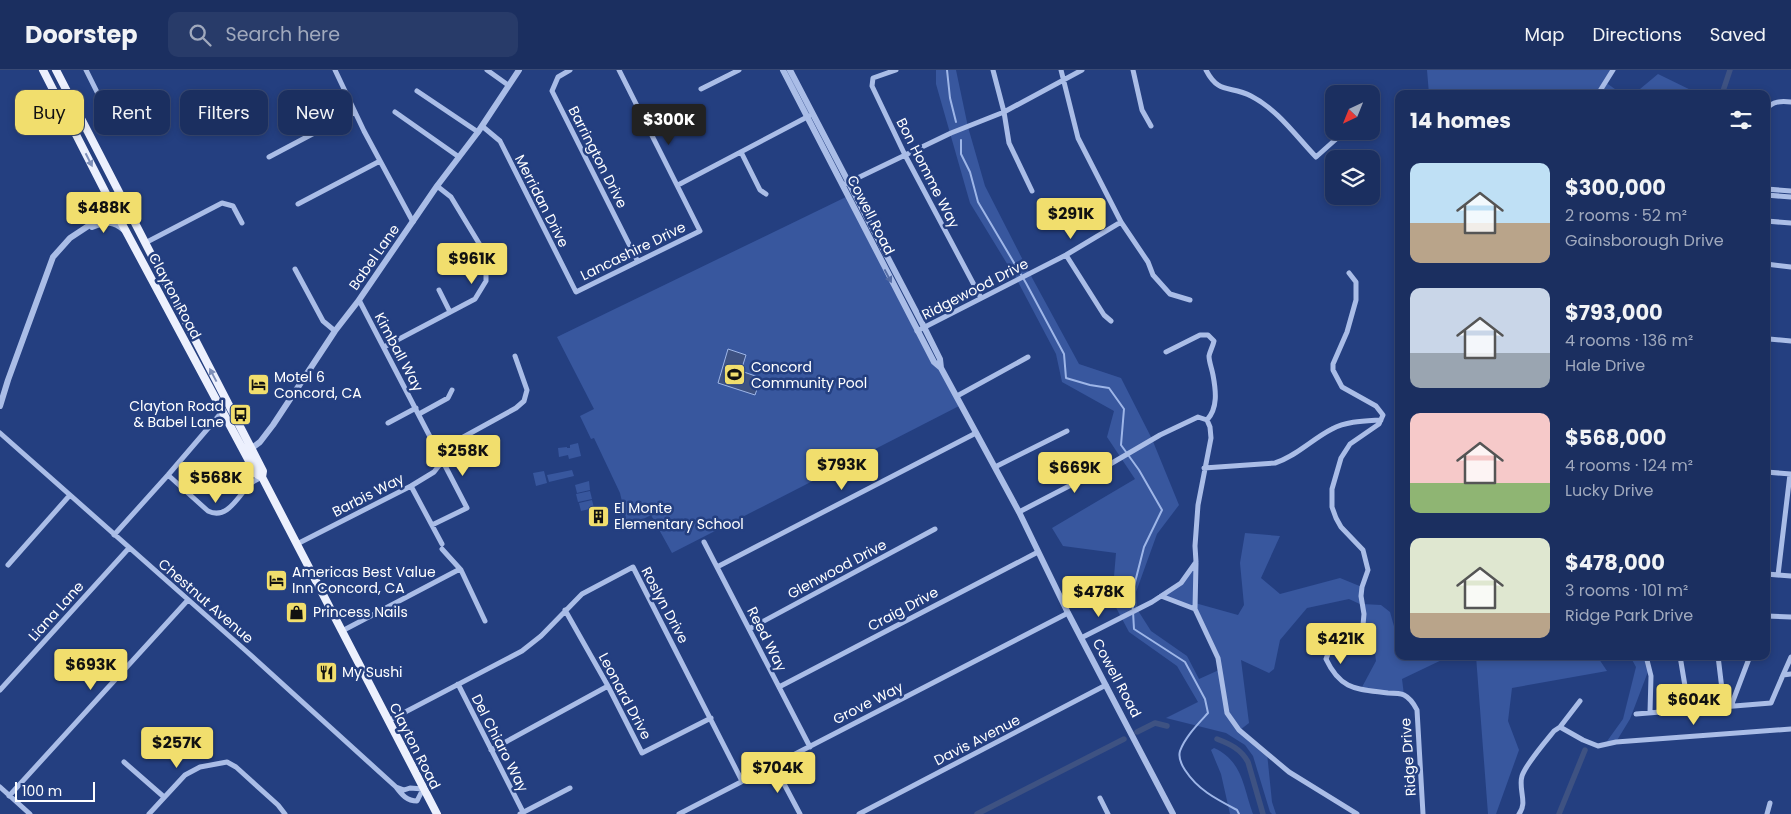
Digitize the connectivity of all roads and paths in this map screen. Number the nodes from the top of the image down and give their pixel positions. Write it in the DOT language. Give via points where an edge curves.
graph roads {
  1 [pos="58,70"];
  2 [pos="86,70"];
  3 [pos="335,70"];
  4 [pos="487,70"];
  5 [pos="519,70"];
  6 [pos="570,70"];
  7 [pos="619,70"];
  8 [pos="739,70"];
  9 [pos="783,70"];
  10 [pos="790,70"];
  11 [pos="896,70"];
  12 [pos="993,70"];
  13 [pos="1061,70"];
  14 [pos="1082,70"];
  15 [pos="1132,70"];
  16 [pos="1206,70"];
  17 [pos="1613,70"];
  18 [pos="45,73"];
  19 [pos="1064,80"];
  20 [pos="508,85"];
  21 [pos="702,89"];
  22 [pos="96,90"];
  23 [pos="1600,90"];
  24 [pos="417,91"];
  25 [pos="1791,102"];
  26 [pos="1770,104"];
  27 [pos="354,112"];
  28 [pos="395,112"];
  29 [pos="1004,112"];
  30 [pos="809,116"];
  31 [pos="1150,126"];
  32 [pos="480,129"];
  33 [pos="1335,140"];
  34 [pos="741,152"];
  35 [pos="905,155"];
  36 [pos="269,157"];
  37 [pos="460,157"];
  38 [pos="380,161"];
  39 [pos="846,184"];
  40 [pos="678,185"];
  41 [pos="438,186"];
  42 [pos="1770,189"];
  43 [pos="1032,191"];
  44 [pos="1791,191"];
  45 [pos="766,194"];
  46 [pos="1770,195"];
  47 [pos="1791,197"];
  48 [pos="298,204"];
  49 [pos="125,205"];
  50 [pos="114,209"];
  51 [pos="1770,221"];
  52 [pos="413,222"];
  53 [pos="1121,222"];
  54 [pos="242,223"];
  55 [pos="1791,223"];
  56 [pos="82,230"];
  57 [pos="128,234"];
  58 [pos="145,243"];
  59 [pos="1066,256"];
  60 [pos="637,260"];
  61 [pos="1770,264"];
  62 [pos="1791,267"];
  63 [pos="296,269"];
  64 [pos="1349,273"];
  65 [pos="439,290"];
  66 [pos="576,292"];
  67 [pos="981,298"];
  68 [pos="359,300"];
  69 [pos="1190,300"];
  70 [pos="450,312"];
  71 [pos="1111,321"];
  72 [pos="924,327"];
  73 [pos="335,331"];
  74 [pos="917,331"];
  75 [pos="1770,339"];
  76 [pos="1791,341"];
  77 [pos="384,347"];
  78 [pos="1166,352"];
  79 [pos="515,356"];
  80 [pos="1028,357"];
  81 [pos="941,368"];
  82 [pos="452,390"];
  83 [pos="957,396"];
  84 [pos="0,406"];
  85 [pos="416,408"];
  86 [pos="222,412"];
  87 [pos="419,414"];
  88 [pos="1207,420"];
  89 [pos="1381,420"];
  90 [pos="388,423"];
  91 [pos="1067,431"];
  92 [pos="0,433"];
  93 [pos="976,433"];
  94 [pos="252,449"];
  95 [pos="244,453"];
  96 [pos="441,456"];
  97 [pos="995,468"];
  98 [pos="1204,468"];
  99 [pos="1770,472"];
  100 [pos="1790,474"];
  101 [pos="168,475"];
  102 [pos="262,477"];
  103 [pos="411,486"];
  104 [pos="70,495"];
  105 [pos="1019,512"];
  106 [pos="432,525"];
  107 [pos="935,528"];
  108 [pos="114,534"];
  109 [pos="704,542"];
  110 [pos="297,544"];
  111 [pos="129,548"];
  112 [pos="1038,552"];
  113 [pos="1196,562"];
  114 [pos="8,564"];
  115 [pos="717,567"];
  116 [pos="460,569"];
  117 [pos="1770,574"];
  118 [pos="1778,575"];
  119 [pos="1791,576"];
  120 [pos="1162,596"];
  121 [pos="188,601"];
  122 [pos="1195,609"];
  123 [pos="565,610"];
  124 [pos="1068,613"];
  125 [pos="1791,617"];
  126 [pos="1770,618"];
  127 [pos="486,621"];
  128 [pos="749,629"];
  129 [pos="342,631"];
  130 [pos="1081,638"];
  131 [pos="1791,657"];
  132 [pos="1647,660"];
  133 [pos="1681,660"];
  134 [pos="1718,660"];
  135 [pos="1745,660"];
  136 [pos="1748,660"];
  137 [pos="1746,666"];
  138 [pos="1791,674"];
  139 [pos="1783,675"];
  140 [pos="458,684"];
  141 [pos="608,686"];
  142 [pos="1106,686"];
  143 [pos="779,687"];
  144 [pos="0,690"];
  145 [pos="1580,701"];
  146 [pos="1724,706"];
  147 [pos="1731,706"];
  148 [pos="1689,710"];
  149 [pos="1650,712"];
  150 [pos="1636,714"];
  151 [pos="711,718"];
  152 [pos="388,720"];
  153 [pos="1560,727"];
  154 [pos="1791,729"];
  155 [pos="810,746"];
  156 [pos="490,750"];
  157 [pos="124,762"];
  158 [pos="774,765"];
  159 [pos="742,780"];
  160 [pos="0,787"];
  161 [pos="396,787"];
  162 [pos="570,788"];
  163 [pos="423,789"];
  164 [pos="9,796"];
  165 [pos="164,798"];
  166 [pos="1100,798"];
  167 [pos="1770,803"];
  168 [pos="522,813"];
  169 [pos="30,814"];
  170 [pos="149,814"];
  171 [pos="285,814"];
  172 [pos="436,814"];
  173 [pos="679,814"];
  174 [pos="800,814"];
  175 [pos="859,814"];
  176 [pos="1108,814"];
  177 [pos="1173,814"];
  178 [pos="1357,814"];
  179 [pos="1423,814"];
  180 [pos="1519,814"];
  181 [pos="1767,814"];
  1 -- 18 [label="street"];
  1 -- 49 [label="main road, Clayton Road"];
  2 -- 22 [label="street"];
  3 -- 27 [label="street"];
  4 -- 20 [label="street"];
  5 -- 20 [label="street, Babel Lane"];
  6 -- 60 [label="street, Barrington Drive" via="558,77 552,92"];
  7 -- 40 [label="street"];
  8 -- 21 [label="street"];
  9 -- 30 [label="street, Cowell Road"];
  10 -- 30 [label="street, Cowell Road"];
  11 -- 35 [label="street, Bon Homme Way" via="873,78 872,86"];
  12 -- 29 [label="street"];
  13 -- 19 [label="street"];
  14 -- 19 [label="street"];
  15 -- 31 [label="street" via="1142,110"];
  16 -- 33 [label="street" via="1213,82 1250,95 1276,114 1316,157"];
  17 -- 23 [label="street"];
  18 -- 50 [label="main road, Clayton Road, one-way"];
  19 -- 29 [label="street"];
  19 -- 53 [label="street" via="1078,138"];
  20 -- 32 [label="street, Babel Lane"];
  24 -- 32 [label="street, Merridan Drive"];
  25 -- 26 [label="street"];
  27 -- 36 [label="street"];
  27 -- 38 [label="street"];
  28 -- 37 [label="street"];
  29 -- 35 [label="street"];
  29 -- 43 [label="street" via="1009,143"];
  30 -- 34 [label="street"];
  30 -- 39 [label="street, Cowell Road"];
  32 -- 37 [label="street, Babel Lane"];
  32 -- 66 [label="street, Merridan Drive" via="500,141"];
  34 -- 40 [label="street"];
  34 -- 45 [label="street" via="760,190"];
  35 -- 39 [label="street"];
  35 -- 67 [label="street, Bon Homme Way"];
  37 -- 41 [label="street, Babel Lane"];
  38 -- 48 [label="street"];
  38 -- 52 [label="street"];
  39 -- 72 [label="street, Cowell Road"];
  39 -- 74 [label="street, Cowell Road, one-way" via="874,249"];
  40 -- 60 [label="street, Lancashire Drive" via="700,231"];
  41 -- 52 [label="street, Babel Lane"];
  41 -- 70 [label="street" via="451,197 480,245 486,262 486,281 475,299"];
  42 -- 44 [label="street"];
  46 -- 47 [label="street"];
  49 -- 50 [label="street"];
  49 -- 58 [label="main road, Clayton Road"];
  50 -- 56 [label="street"];
  50 -- 57 [label="main road, Clayton Road"];
  51 -- 55 [label="street"];
  52 -- 68 [label="street, Babel Lane"];
  53 -- 59 [label="street, Ridgewood Drive"];
  53 -- 69 [label="street" via="1153,275 1170,294"];
  54 -- 58 [label="street" via="233,206 222,203"];
  56 -- 57 [label="street" via="110,222"];
  56 -- 84 [label="street" via="53,257"];
  57 -- 86 [label="main road, Clayton Road"];
  94 -- 58 [label="main road, Clayton Road, one-way"];
  59 -- 67 [label="street, Ridgewood Drive"];
  59 -- 71 [label="street"];
  60 -- 66 [label="street, Lancashire Drive"];
  61 -- 62 [label="street"];
  63 -- 73 [label="street" via="323,321"];
  64 -- 89 [label="street" via="1356,282 1356,300 1347,332 1332,364 1333,370 1342,387 1376,406 1383,415"];
  65 -- 70 [label="street"];
  67 -- 72 [label="street, Ridgewood Drive"];
  68 -- 73 [label="street, Babel Lane"];
  68 -- 77 [label="street, Kimball Way"];
  70 -- 77 [label="street"];
  72 -- 74 [label="street, Ridgewood Drive"];
  72 -- 81 [label="street, Cowell Road" via="940,359"];
  73 -- 94 [label="street, Babel Lane" via="273,425"];
  74 -- 81 [label="street, Cowell Road" via="934,362"];
  75 -- 76 [label="street"];
  77 -- 85 [label="street, Kimball Way"];
  78 -- 88 [label="street" via="1200,335 1214,341 1210,360 1216,401"];
  79 -- 96 [label="street, Barbis Way" via="527,390 524,401 447,446"];
  80 -- 83 [label="street"];
  81 -- 83 [label="street, Cowell Road"];
  82 -- 87 [label="street, Kimball Way" via="448,398"];
  83 -- 93 [label="street, Cowell Road"];
  85 -- 87 [label="street, Kimball Way"];
  85 -- 90 [label="street"];
  86 -- 95 [label="main road, Clayton Road"];
  86 -- 101 [label="street"];
  87 -- 96 [label="street, Kimball Way"];
  88 -- 98 [label="street" via="1211,438"];
  88 -- 105 [label="street" via="1192,419"];
  89 -- 98 [label="street" via="1359,421 1333,429 1286,460 1276,463"];
  89 -- 179 [label="street, Ridge Drive" via="1350,444 1341,458 1332,490 1336,518 1363,550 1368,570 1361,596 1363,625 1360,630 1331,646 1326,659 1338,677 1353,688 1404,695 1412,701 1417,710"];
  91 -- 97 [label="street"];
  92 -- 104 [label="street, Chestnut Avenue"];
  93 -- 97 [label="street, Cowell Road"];
  93 -- 115 [label="street"];
  94 -- 95 [label="street, Babel Lane"];
  94 -- 102 [label="main road, Clayton Road" via="263,471"];
  95 -- 102 [label="main road, Clayton Road" via="256,474"];
  96 -- 103 [label="street, Barbis Way" via="441,463 434,472"];
  96 -- 106 [label="street, Kimball Way" via="467,508"];
  97 -- 105 [label="street, Cowell Road"];
  98 -- 113 [label="street" via="1198,505"];
  99 -- 100 [label="street"];
  100 -- 118 [label="street"];
  101 -- 102 [label="street" via="214,514 228,508 251,483"];
  101 -- 108 [label="street"];
  102 -- 110 [label="main road, Clayton Road"];
  103 -- 106 [label="street"];
  103 -- 110 [label="street, Barbis Way"];
  104 -- 108 [label="street, Chestnut Avenue"];
  104 -- 114 [label="street"];
  105 -- 112 [label="street, Cowell Road"];
  106 -- 116 [label="street" via="442,546"];
  107 -- 128 [label="street, Glenwood Drive"];
  108 -- 111 [label="street, Chestnut Avenue"];
  109 -- 115 [label="street, Reed Way"];
  110 -- 129 [label="main road, Clayton Road"];
  111 -- 121 [label="street, Chestnut Avenue"];
  111 -- 144 [label="street, Liana Lane"];
  112 -- 124 [label="street, Cowell Road"];
  112 -- 143 [label="street, Craig Drive"];
  113 -- 120 [label="street" via="1182,583"];
  113 -- 122 [label="street"];
  115 -- 128 [label="street, Reed Way"];
  116 -- 127 [label="street"];
  116 -- 129 [label="street"];
  117 -- 118 [label="street"];
  118 -- 119 [label="street"];
  120 -- 122 [label="street"];
  120 -- 130 [label="street"];
  121 -- 161 [label="street, Chestnut Avenue"];
  121 -- 164 [label="street"];
  122 -- 178 [label="street" via="1218,658 1227,714 1240,730 1290,772"];
  123 -- 140 [label="street, Roslyn Drive" via="522,651"];
  123 -- 141 [label="street, Leonard Drive"];
  123 -- 151 [label="street, Roslyn Drive" via="582,594 633,567"];
  124 -- 130 [label="street, Cowell Road"];
  124 -- 155 [label="street, Grove Way"];
  125 -- 126 [label="street"];
  128 -- 143 [label="street, Reed Way"];
  129 -- 152 [label="main road, Clayton Road"];
  130 -- 142 [label="street, Cowell Road"];
  131 -- 139 [label="street"];
  132 -- 149 [label="street" via="1651,676"];
  133 -- 148 [label="street"];
  134 -- 146 [label="street"];
  135 -- 137 [label="street"];
  136 -- 137 [label="street"];
  137 -- 147 [label="street"];
  138 -- 139 [label="street"];
  139 -- 147 [label="street" via="1771,703"];
  140 -- 152 [label="street, Roslyn Drive"];
  140 -- 156 [label="street, Del Chiaro Way"];
  141 -- 151 [label="street, Leonard Drive" via="642,753"];
  141 -- 156 [label="street"];
  142 -- 175 [label="street, Davis Avenue"];
  142 -- 177 [label="street, Cowell Road"];
  143 -- 155 [label="street, Reed Way"];
  145 -- 153 [label="street"];
  146 -- 147 [label="street"];
  146 -- 148 [label="street"];
  148 -- 149 [label="street"];
  149 -- 150 [label="street"];
  151 -- 159 [label="street, Roslyn Drive"];
  152 -- 163 [label="main road, Clayton Road"];
  153 -- 154 [label="street" via="1595,745"];
  153 -- 180 [label="street" via="1524,771 1520,784 1523,805"];
  155 -- 158 [label="street, Grove Way"];
  156 -- 168 [label="street, Del Chiaro Way"];
  157 -- 165 [label="street"];
  158 -- 159 [label="street, Grove Way"];
  158 -- 174 [label="street"];
  159 -- 173 [label="street, Grove Way"];
  160 -- 164 [label="street"];
  161 -- 163 [label="street"];
  161 -- 163 [label="street, Chestnut Avenue" via="404,797 413,801 417,801"];
  162 -- 168 [label="street"];
  163 -- 172 [label="main road, Clayton Road"];
  164 -- 169 [label="street"];
  165 -- 170 [label="street"];
  165 -- 171 [label="street" via="185,775 227,762"];
  166 -- 176 [label="street"];
  167 -- 181 [label="street"];
}
